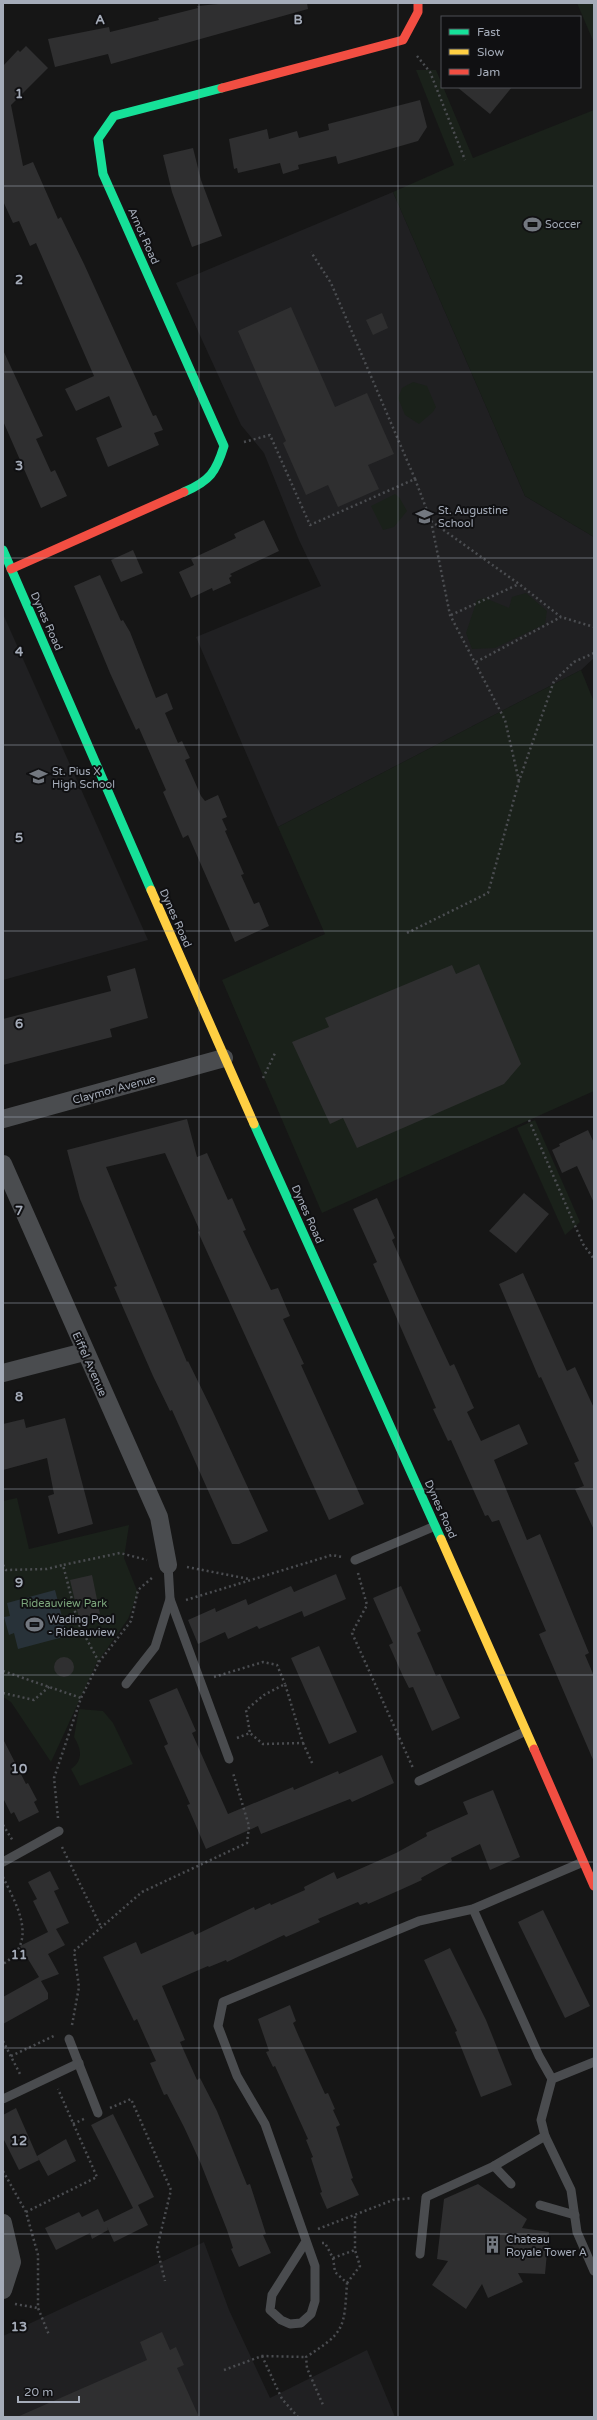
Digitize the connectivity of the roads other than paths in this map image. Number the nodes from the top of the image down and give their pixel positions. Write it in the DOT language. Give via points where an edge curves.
graph roads {
  1 [pos="418,3"];
  2 [pos="3,550"];
  3 [pos="11,569"];
  4 [pos="224,1058"];
  5 [pos="3,1119"];
  6 [pos="3,1164"];
  7 [pos="84,1352"];
  8 [pos="3,1373"];
  9 [pos="435,1526"];
  10 [pos="355,1560"];
  11 [pos="168,1565"];
  12 [pos="170,1599"];
  13 [pos="126,1684"];
  14 [pos="527,1731"];
  15 [pos="229,1759"];
  16 [pos="419,1782"];
  17 [pos="59,1831"];
  18 [pos="3,1862"];
  19 [pos="582,1862"];
  20 [pos="594,1886"];
  21 [pos="473,1909"];
  22 [pos="69,2039"];
  23 [pos="594,2062"];
  24 [pos="79,2063"];
  25 [pos="552,2079"];
  26 [pos="3,2099"];
  27 [pos="98,2113"];
  28 [pos="545,2136"];
  29 [pos="494,2166"];
  30 [pos="511,2184"];
  31 [pos="540,2205"];
  32 [pos="575,2216"];
  33 [pos="3,2222"];
  34 [pos="305,2243"];
  35 [pos="420,2254"];
  36 [pos="594,2271"];
  37 [pos="6,2296"];
  1 -- 3 [label="street, Arnot Road" via="418,12 403,40 114,116 98,138 103,174 224,446 217,468 200,485"];
  2 -- 3 [label="street, Dynes Road"];
  3 -- 4 [label="street, Dynes Road"];
  4 -- 5 [label="street, Claymor Avenue"];
  4 -- 9 [label="street, Dynes Road"];
  6 -- 7 [label="street, Eiffel Avenue"];
  7 -- 8 [label="street"];
  7 -- 11 [label="street, Eiffel Avenue" via="159,1517"];
  9 -- 10 [label="lane"];
  9 -- 14 [label="street, Dynes Road"];
  11 -- 12 [label="lane"];
  12 -- 13 [label="lane" via="155,1647"];
  12 -- 15 [label="lane"];
  14 -- 16 [label="lane"];
  14 -- 19 [label="street, Dynes Road"];
  17 -- 18 [label="lane"];
  19 -- 20 [label="street, Dynes Road"];
  19 -- 21 [label="lane"];
  21 -- 25 [label="lane" via="538,2056"];
  21 -- 34 [label="lane" via="419,1921 223,2002 218,2026 237,2076 265,2124"];
  22 -- 24 [label="lane"];
  23 -- 25 [label="lane"];
  24 -- 26 [label="lane"];
  24 -- 27 [label="lane"];
  25 -- 28 [label="lane" via="542,2120"];
  28 -- 29 [label="lane"];
  28 -- 32 [label="lane" via="571,2190"];
  29 -- 30 [label="lane"];
  29 -- 35 [label="lane" via="426,2197"];
  31 -- 32 [label="lane"];
  32 -- 36 [label="lane" via="577,2232"];
  33 -- 37 [label="street" via="12,2262"];
  34 -- 34 [label="lane" via="315,2266 315,2301 311,2314 301,2323 290,2324 270,2310 272,2295"];
}
